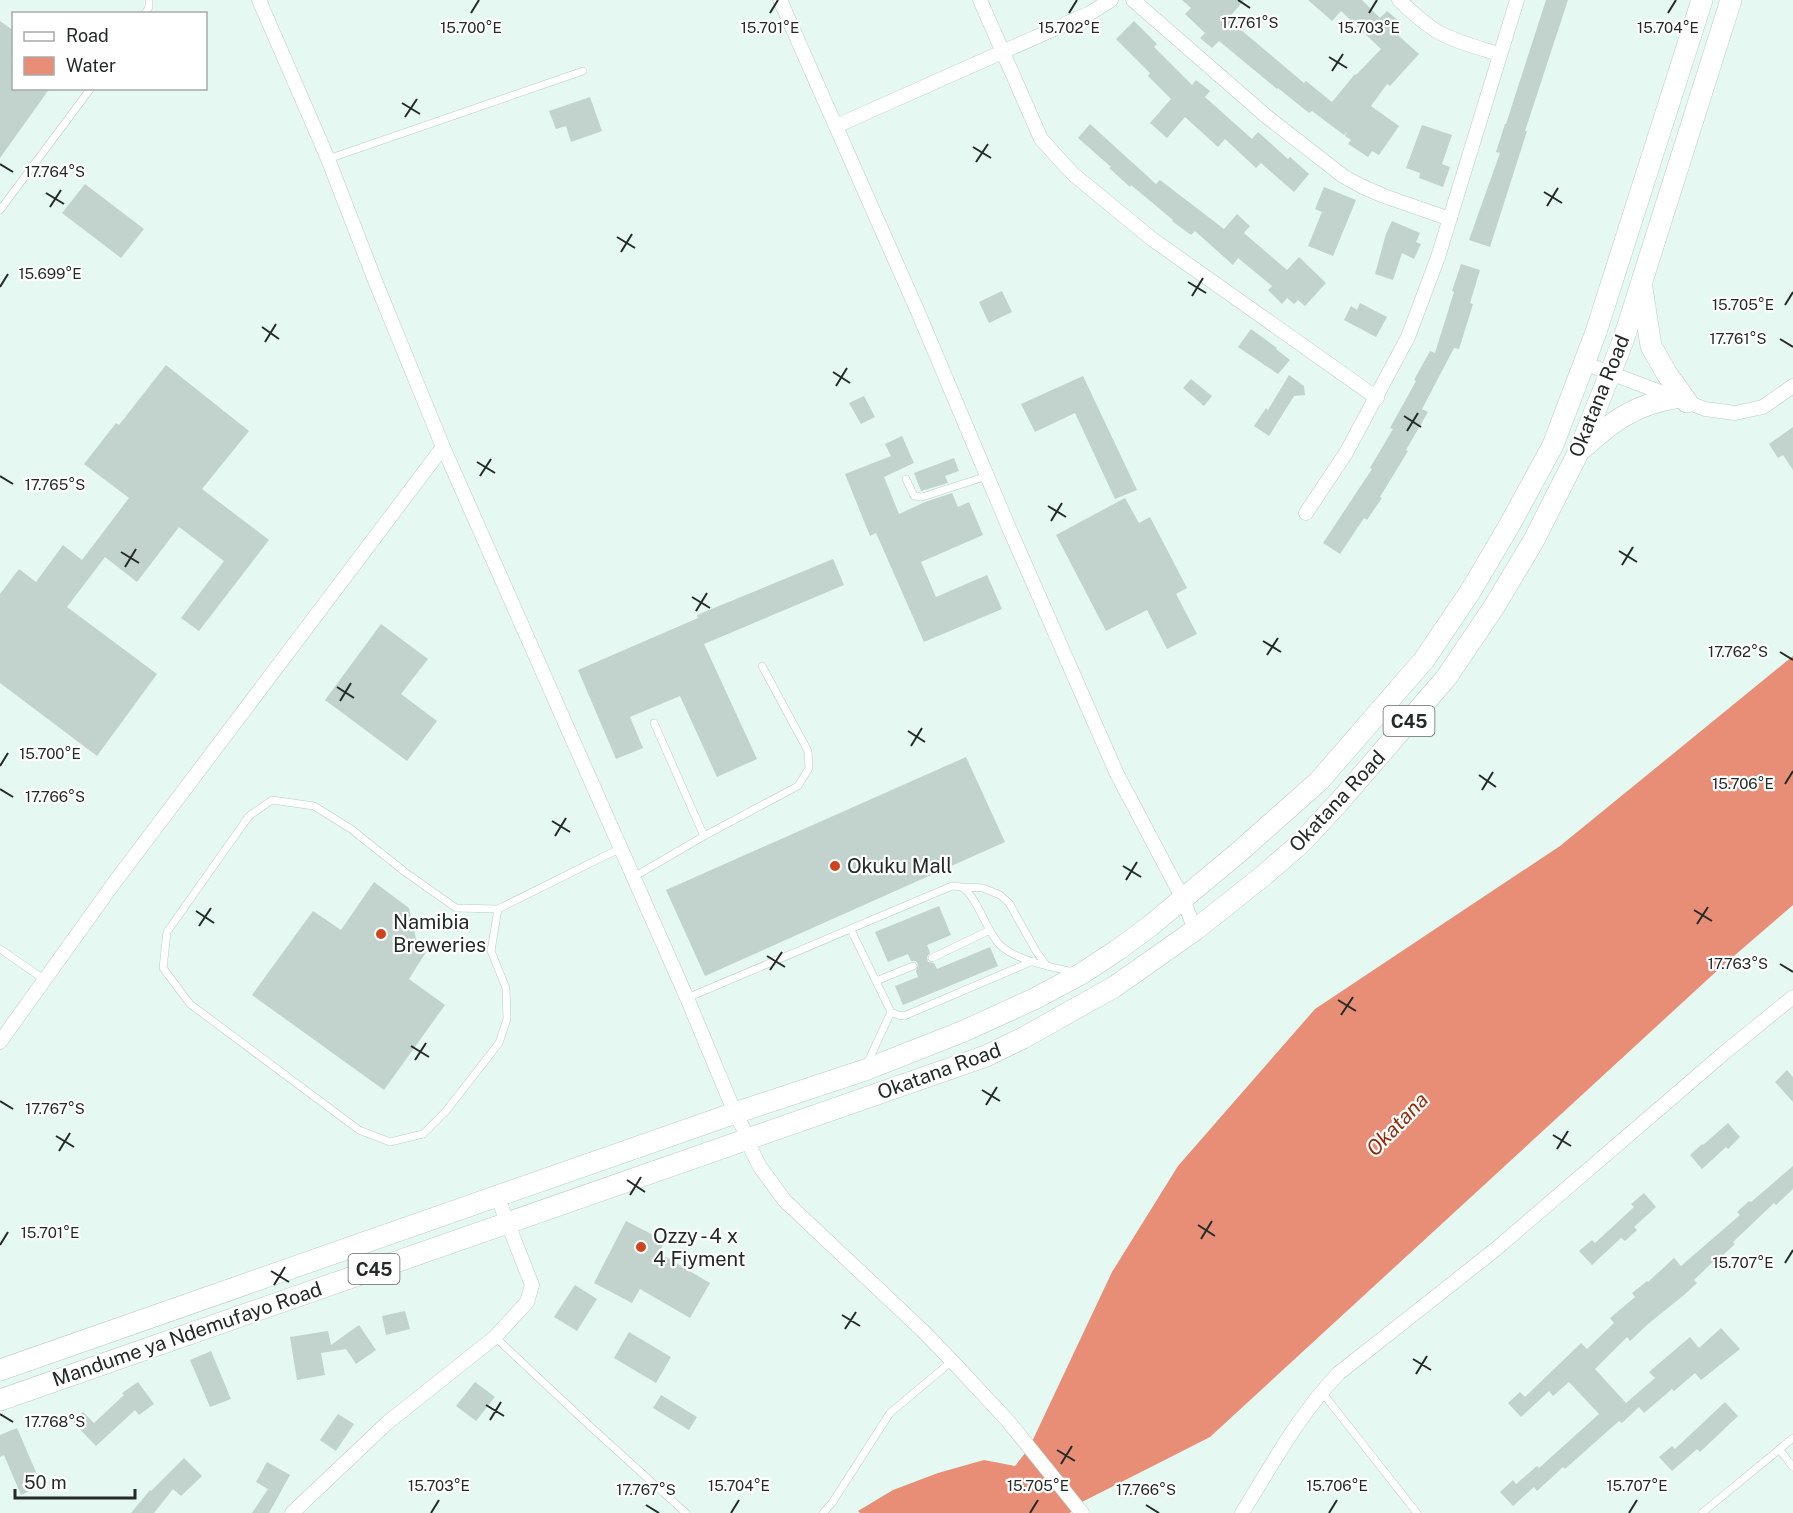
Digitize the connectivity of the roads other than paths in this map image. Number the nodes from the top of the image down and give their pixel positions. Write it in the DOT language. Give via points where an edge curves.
graph roads {
  1 [pos="259,0"];
  2 [pos="780,0"];
  3 [pos="980,0"];
  4 [pos="1111,0"];
  5 [pos="1133,0"];
  6 [pos="1399,0"];
  7 [pos="1517,0"];
  8 [pos="1702,0"];
  9 [pos="1731,0"];
  10 [pos="1004,52"];
  11 [pos="1499,54"];
  12 [pos="583,71"];
  13 [pos="90,90"];
  14 [pos="836,126"];
  15 [pos="328,159"];
  16 [pos="0,210"];
  17 [pos="1450,219"];
  18 [pos="1641,282"];
  19 [pos="1584,363"];
  20 [pos="1611,373"];
  21 [pos="1793,386"];
  22 [pos="1377,398"];
  23 [pos="1681,400"];
  24 [pos="443,447"];
  25 [pos="1579,451"];
  26 [pos="987,476"];
  27 [pos="906,479"];
  28 [pos="1306,513"];
  29 [pos="762,666"];
  30 [pos="654,723"];
  31 [pos="704,836"];
  32 [pos="620,849"];
  33 [pos="632,878"];
  34 [pos="961,887"];
  35 [pos="1183,900"];
  36 [pos="498,909"];
  37 [pos="851,930"];
  38 [pos="990,930"];
  39 [pos="1195,930"];
  40 [pos="0,949"];
  41 [pos="932,958"];
  42 [pos="1033,961"];
  43 [pos="914,966"];
  44 [pos="1048,966"];
  45 [pos="1081,974"];
  46 [pos="45,980"];
  47 [pos="876,981"];
  48 [pos="1793,997"];
  49 [pos="687,998"];
  50 [pos="891,1012"];
  51 [pos="0,1042"];
  52 [pos="865,1070"];
  53 [pos="735,1113"];
  54 [pos="749,1139"];
  55 [pos="497,1196"];
  56 [pos="506,1223"];
  57 [pos="495,1337"];
  58 [pos="952,1361"];
  59 [pos="0,1370"];
  60 [pos="1321,1391"];
  61 [pos="0,1400"];
  62 [pos="1793,1438"];
  63 [pos="1779,1449"];
  64 [pos="1793,1467"];
  65 [pos="292,1513"];
  66 [pos="686,1513"];
  67 [pos="823,1513"];
  68 [pos="1082,1513"];
  69 [pos="1242,1513"];
  70 [pos="1417,1513"];
  71 [pos="1702,1513"];
  1 -- 15 [label="street"];
  2 -- 14 [label="street"];
  3 -- 10 [label="street"];
  4 -- 10 [label="street" via="1090,14"];
  5 -- 17 [label="street" via="1266,116 1343,176 1384,196"];
  6 -- 11 [label="street" via="1438,32"];
  7 -- 11 [label="street"];
  8 -- 19 [label="main road, Okatana Road / C45"];
  9 -- 18 [label="main road, Okatana Road / C45"];
  10 -- 14 [label="street"];
  10 -- 22 [label="street" via="1041,139 1073,174 1152,239"];
  11 -- 17 [label="street"];
  12 -- 15 [label="lane"];
  13 -- 16 [label="lane"];
  14 -- 26 [label="street"];
  15 -- 24 [label="street"];
  17 -- 22 [label="street" via="1426,293"];
  18 -- 20 [label="main road, Okatana Road / C45"];
  18 -- 23 [label="main road" via="1651,346"];
  19 -- 20 [label="street"];
  19 -- 35 [label="main road, Okatana Road / C45" via="1547,455 1509,526 1424,660 1319,781"];
  20 -- 23 [label="street"];
  20 -- 25 [label="main road, Okatana Road / C45"];
  21 -- 23 [label="street" via="1763,407 1735,413 1705,409"];
  22 -- 28 [label="street"];
  23 -- 25 [label="main road" via="1656,401 1638,407 1608,425"];
  24 -- 32 [label="street"];
  24 -- 46 [label="street"];
  25 -- 39 [label="main road, Okatana Road / C45" via="1534,540 1446,678 1301,843"];
  26 -- 27 [label="lane" via="922,497 914,496"];
  26 -- 35 [label="street" via="1117,774"];
  29 -- 31 [label="lane" via="808,751 809,768 798,786"];
  30 -- 31 [label="lane"];
  31 -- 33 [label="lane"];
  32 -- 33 [label="street"];
  32 -- 36 [label="lane"];
  33 -- 49 [label="street"];
  34 -- 37 [label="lane" via="952,886"];
  34 -- 38 [label="lane" via="969,893"];
  34 -- 44 [label="lane" via="983,888 1009,903"];
  35 -- 39 [label="street"];
  35 -- 45 [label="main road, Okatana Road / C45"];
  36 -- 36 [label="lane" via="456,908 314,806 272,800 249,816 167,932 163,968 190,1004 359,1130 390,1142 423,1134 499,1043 507,1019 507,988 491,951"];
  37 -- 47 [label="lane"];
  37 -- 49 [label="lane"];
  38 -- 41 [label="lane"];
  38 -- 42 [label="lane" via="999,944"];
  39 -- 54 [label="main road, Okatana Road / C45" via="1114,987 995,1052"];
  40 -- 46 [label="lane"];
  42 -- 44 [label="lane"];
  42 -- 50 [label="lane" via="904,1016"];
  43 -- 47 [label="lane"];
  44 -- 45 [label="lane"];
  45 -- 52 [label="main road, Okatana Road / C45" via="964,1031"];
  46 -- 51 [label="street"];
  47 -- 50 [label="lane"];
  48 -- 60 [label="street" via="1497,1249 1338,1373"];
  49 -- 53 [label="street"];
  50 -- 52 [label="lane"];
  52 -- 53 [label="main road, Okatana Road / C45"];
  53 -- 54 [label="street"];
  53 -- 55 [label="main road, Mandume ya Ndemufayo Road / C45"];
  54 -- 56 [label="main road, Mandume ya Ndemufayo Road / C45"];
  54 -- 58 [label="street" via="760,1167 785,1201"];
  55 -- 56 [label="street"];
  55 -- 59 [label="main road, Mandume ya Ndemufayo Road / C45"];
  56 -- 57 [label="street" via="532,1285 527,1302"];
  56 -- 61 [label="main road, Mandume ya Ndemufayo Road / C45"];
  57 -- 65 [label="street" via="387,1423"];
  57 -- 66 [label="lane"];
  58 -- 67 [label="lane" via="890,1413"];
  58 -- 68 [label="street" via="1008,1421"];
  60 -- 69 [label="street"];
  60 -- 70 [label="lane"];
  62 -- 63 [label="lane"];
  63 -- 64 [label="lane"];
  63 -- 71 [label="lane"];
}
